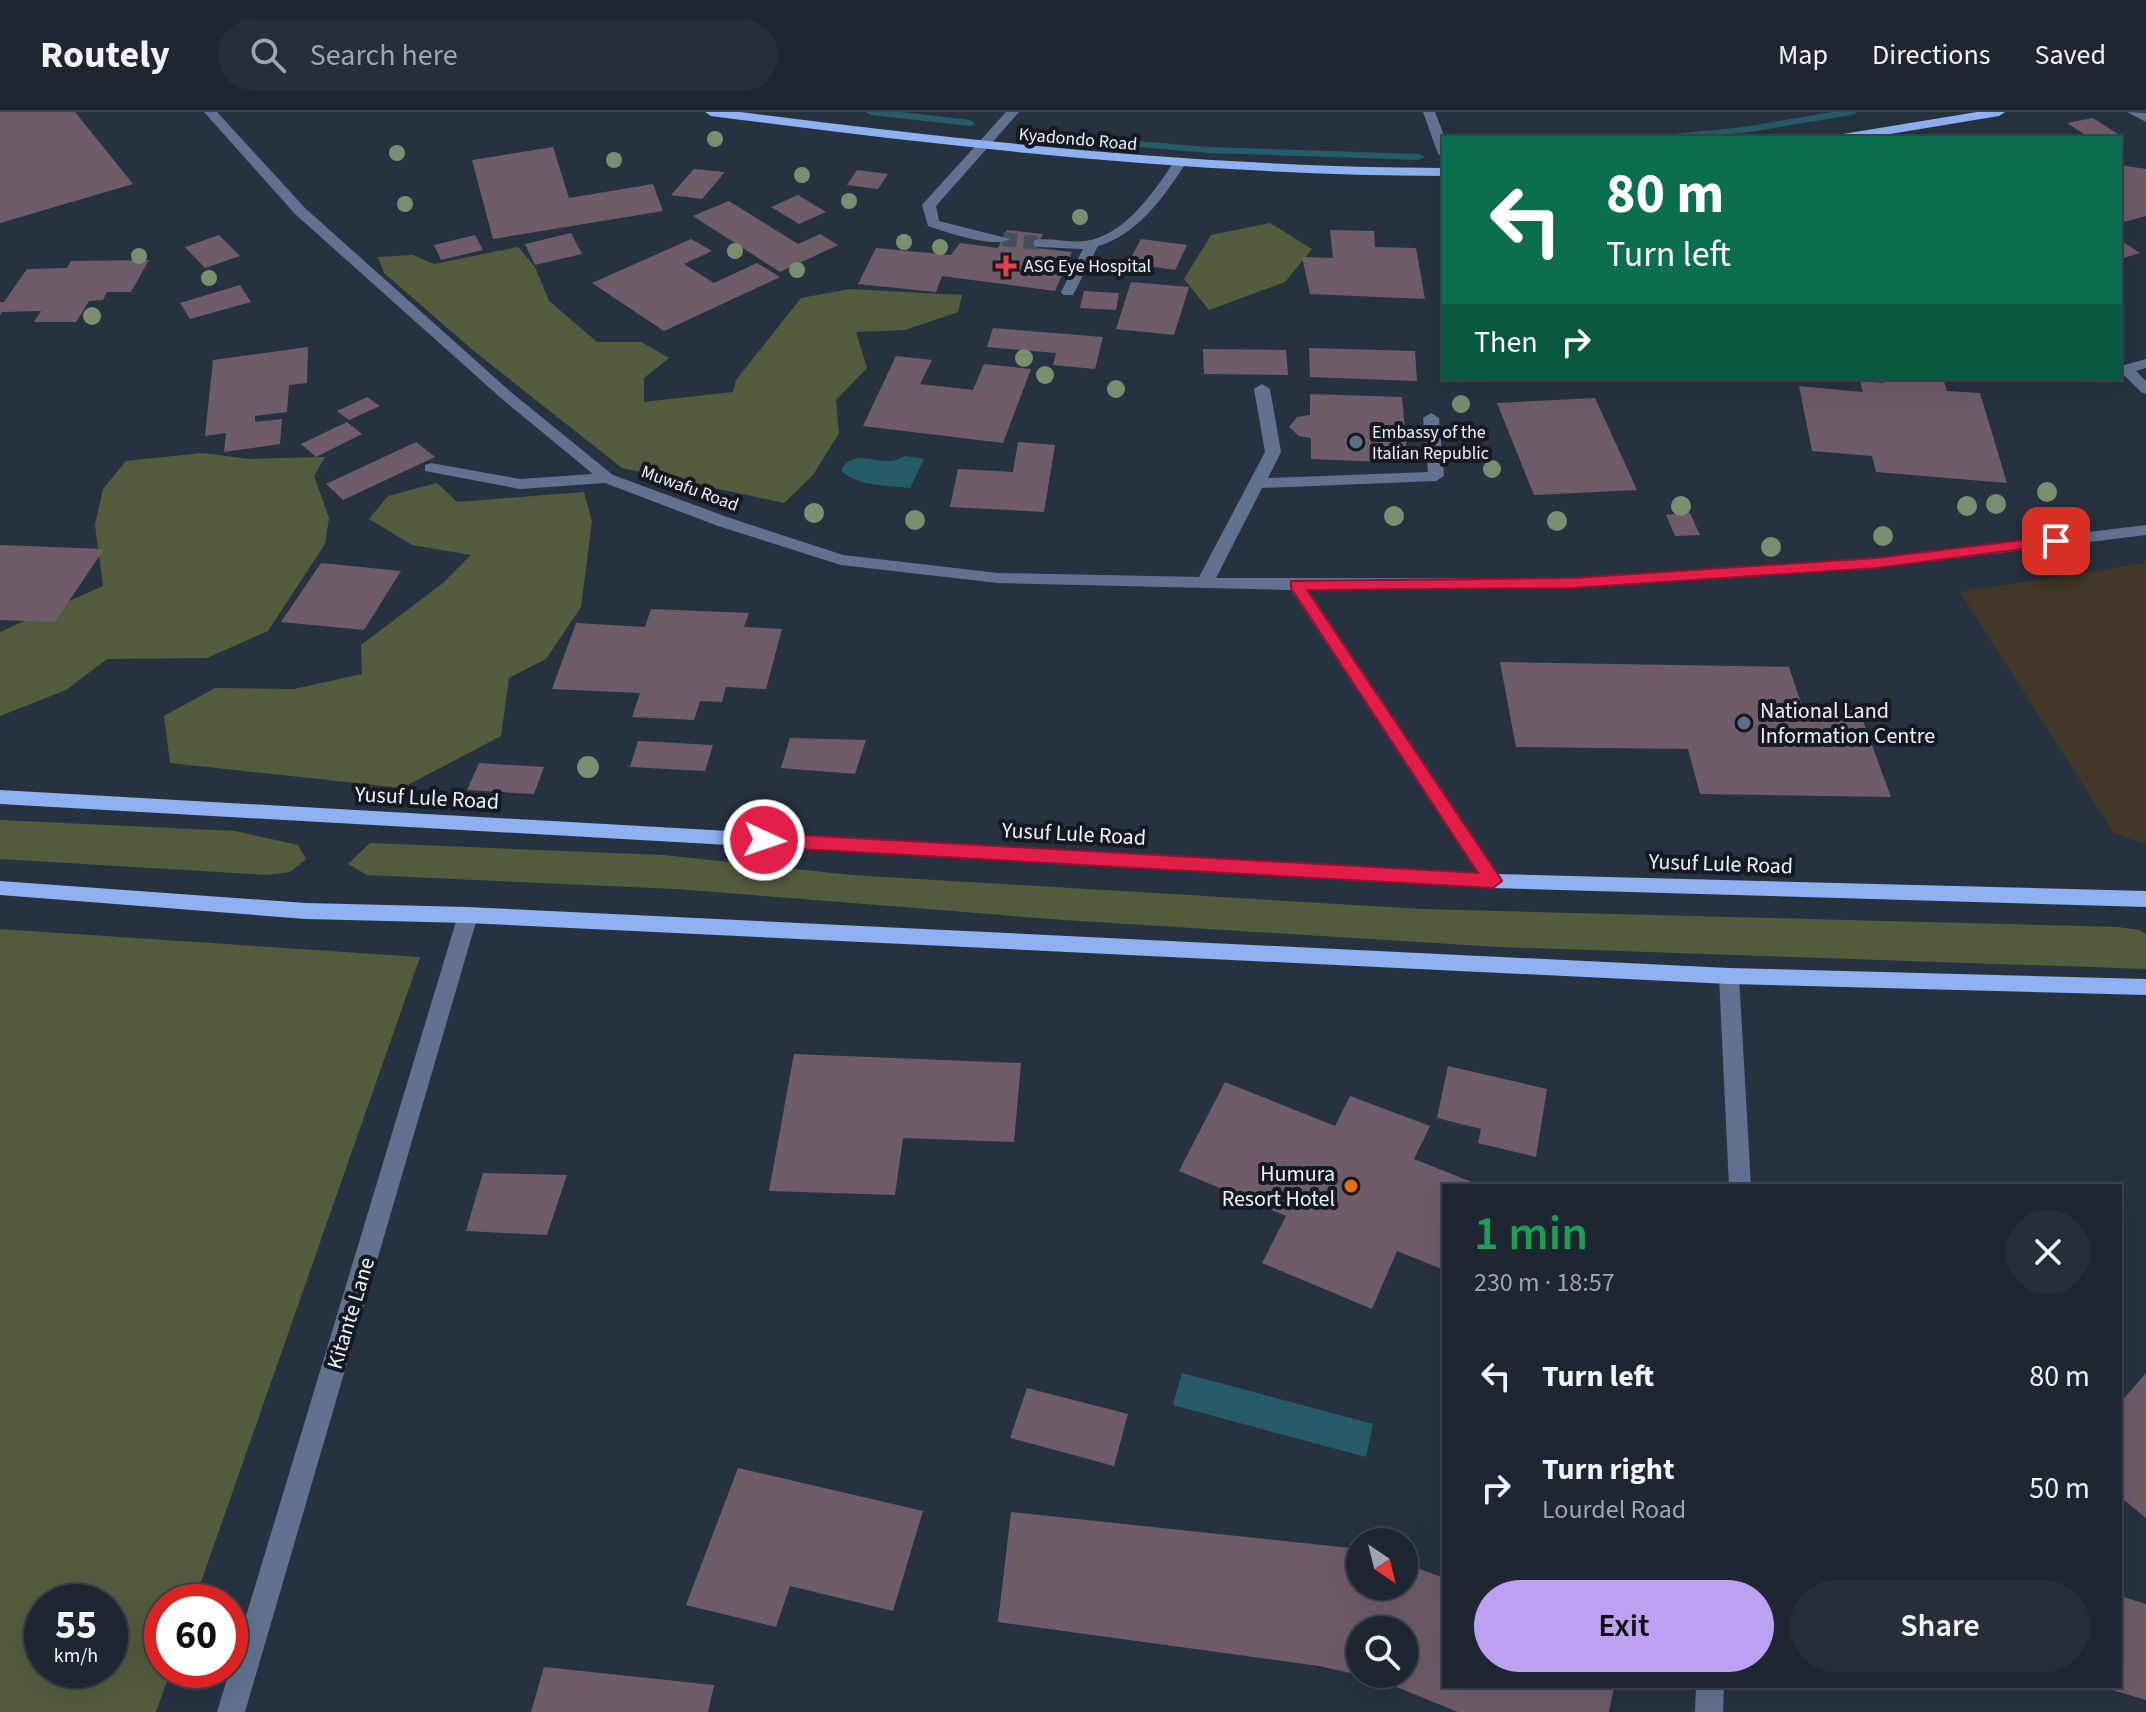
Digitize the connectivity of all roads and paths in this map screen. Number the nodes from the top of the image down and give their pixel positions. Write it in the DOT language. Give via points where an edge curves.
graph roads {
  1 [pos="210,112"];
  2 [pos="711,112"];
  3 [pos="1013,112"];
  4 [pos="1429,112"];
  5 [pos="1999,112"];
  6 [pos="2133,112"];
  7 [pos="2146,118"];
  8 [pos="1855,136"];
  9 [pos="979,147"];
  10 [pos="1442,148"];
  11 [pos="1178,166"];
  12 [pos="1442,172"];
  13 [pos="1003,239"];
  14 [pos="1039,243"];
  15 [pos="1092,244"];
  16 [pos="1068,292"];
  17 [pos="2146,363"];
  18 [pos="1262,389"];
  19 [pos="2146,389"];
  20 [pos="1431,418"];
  21 [pos="431,468"];
  22 [pos="607,478"];
  23 [pos="1255,483"];
  24 [pos="2146,530"];
  25 [pos="1205,582"];
  26 [pos="1296,585"];
  27 [pos="0,797"];
  28 [pos="1493,881"];
  29 [pos="0,888"];
  30 [pos="2146,899"];
  31 [pos="468,915"];
  32 [pos="1729,976"];
  33 [pos="2146,987"];
  34 [pos="1740,1184"];
  35 [pos="1710,1688"];
  36 [pos="231,1712"];
  37 [pos="1709,1712"];
  1 -- 22 [label="street, Muwafu Road" via="300,211"];
  2 -- 9 [label="main road, Kyadondo Road"];
  3 -- 9 [label="street"];
  4 -- 10 [label="street"];
  5 -- 8 [label="main road"];
  6 -- 7 [label="street"];
  9 -- 11 [label="main road, Kyadondo Road"];
  9 -- 13 [label="street" via="929,205 933,223"];
  11 -- 12 [label="main road, Kyadondo Road"];
  11 -- 15 [label="street" via="1161,192 1126,226"];
  14 -- 15 [label="street"];
  15 -- 16 [label="street"];
  17 -- 19 [label="street" via="2126,369"];
  18 -- 23 [label="street" via="1273,452"];
  20 -- 23 [label="street" via="1436,476"];
  21 -- 22 [label="street" via="520,484"];
  22 -- 25 [label="street, Muwafu Road" via="841,560 998,578"];
  23 -- 25 [label="street"];
  24 -- 26 [label="street, Muwafu Road" via="1876,563 1573,583"];
  25 -- 26 [label="street, Muwafu Road"];
  26 -- 28 [label="street"];
  27 -- 28 [label="main road, Yusuf Lule Road"];
  28 -- 30 [label="main road, Yusuf Lule Road"];
  29 -- 31 [label="main road" via="306,911"];
  31 -- 32 [label="main road"];
  31 -- 36 [label="street, Kitante Lane"];
  32 -- 33 [label="main road"];
  32 -- 34 [label="street"];
  35 -- 37 [label="street"];
}
